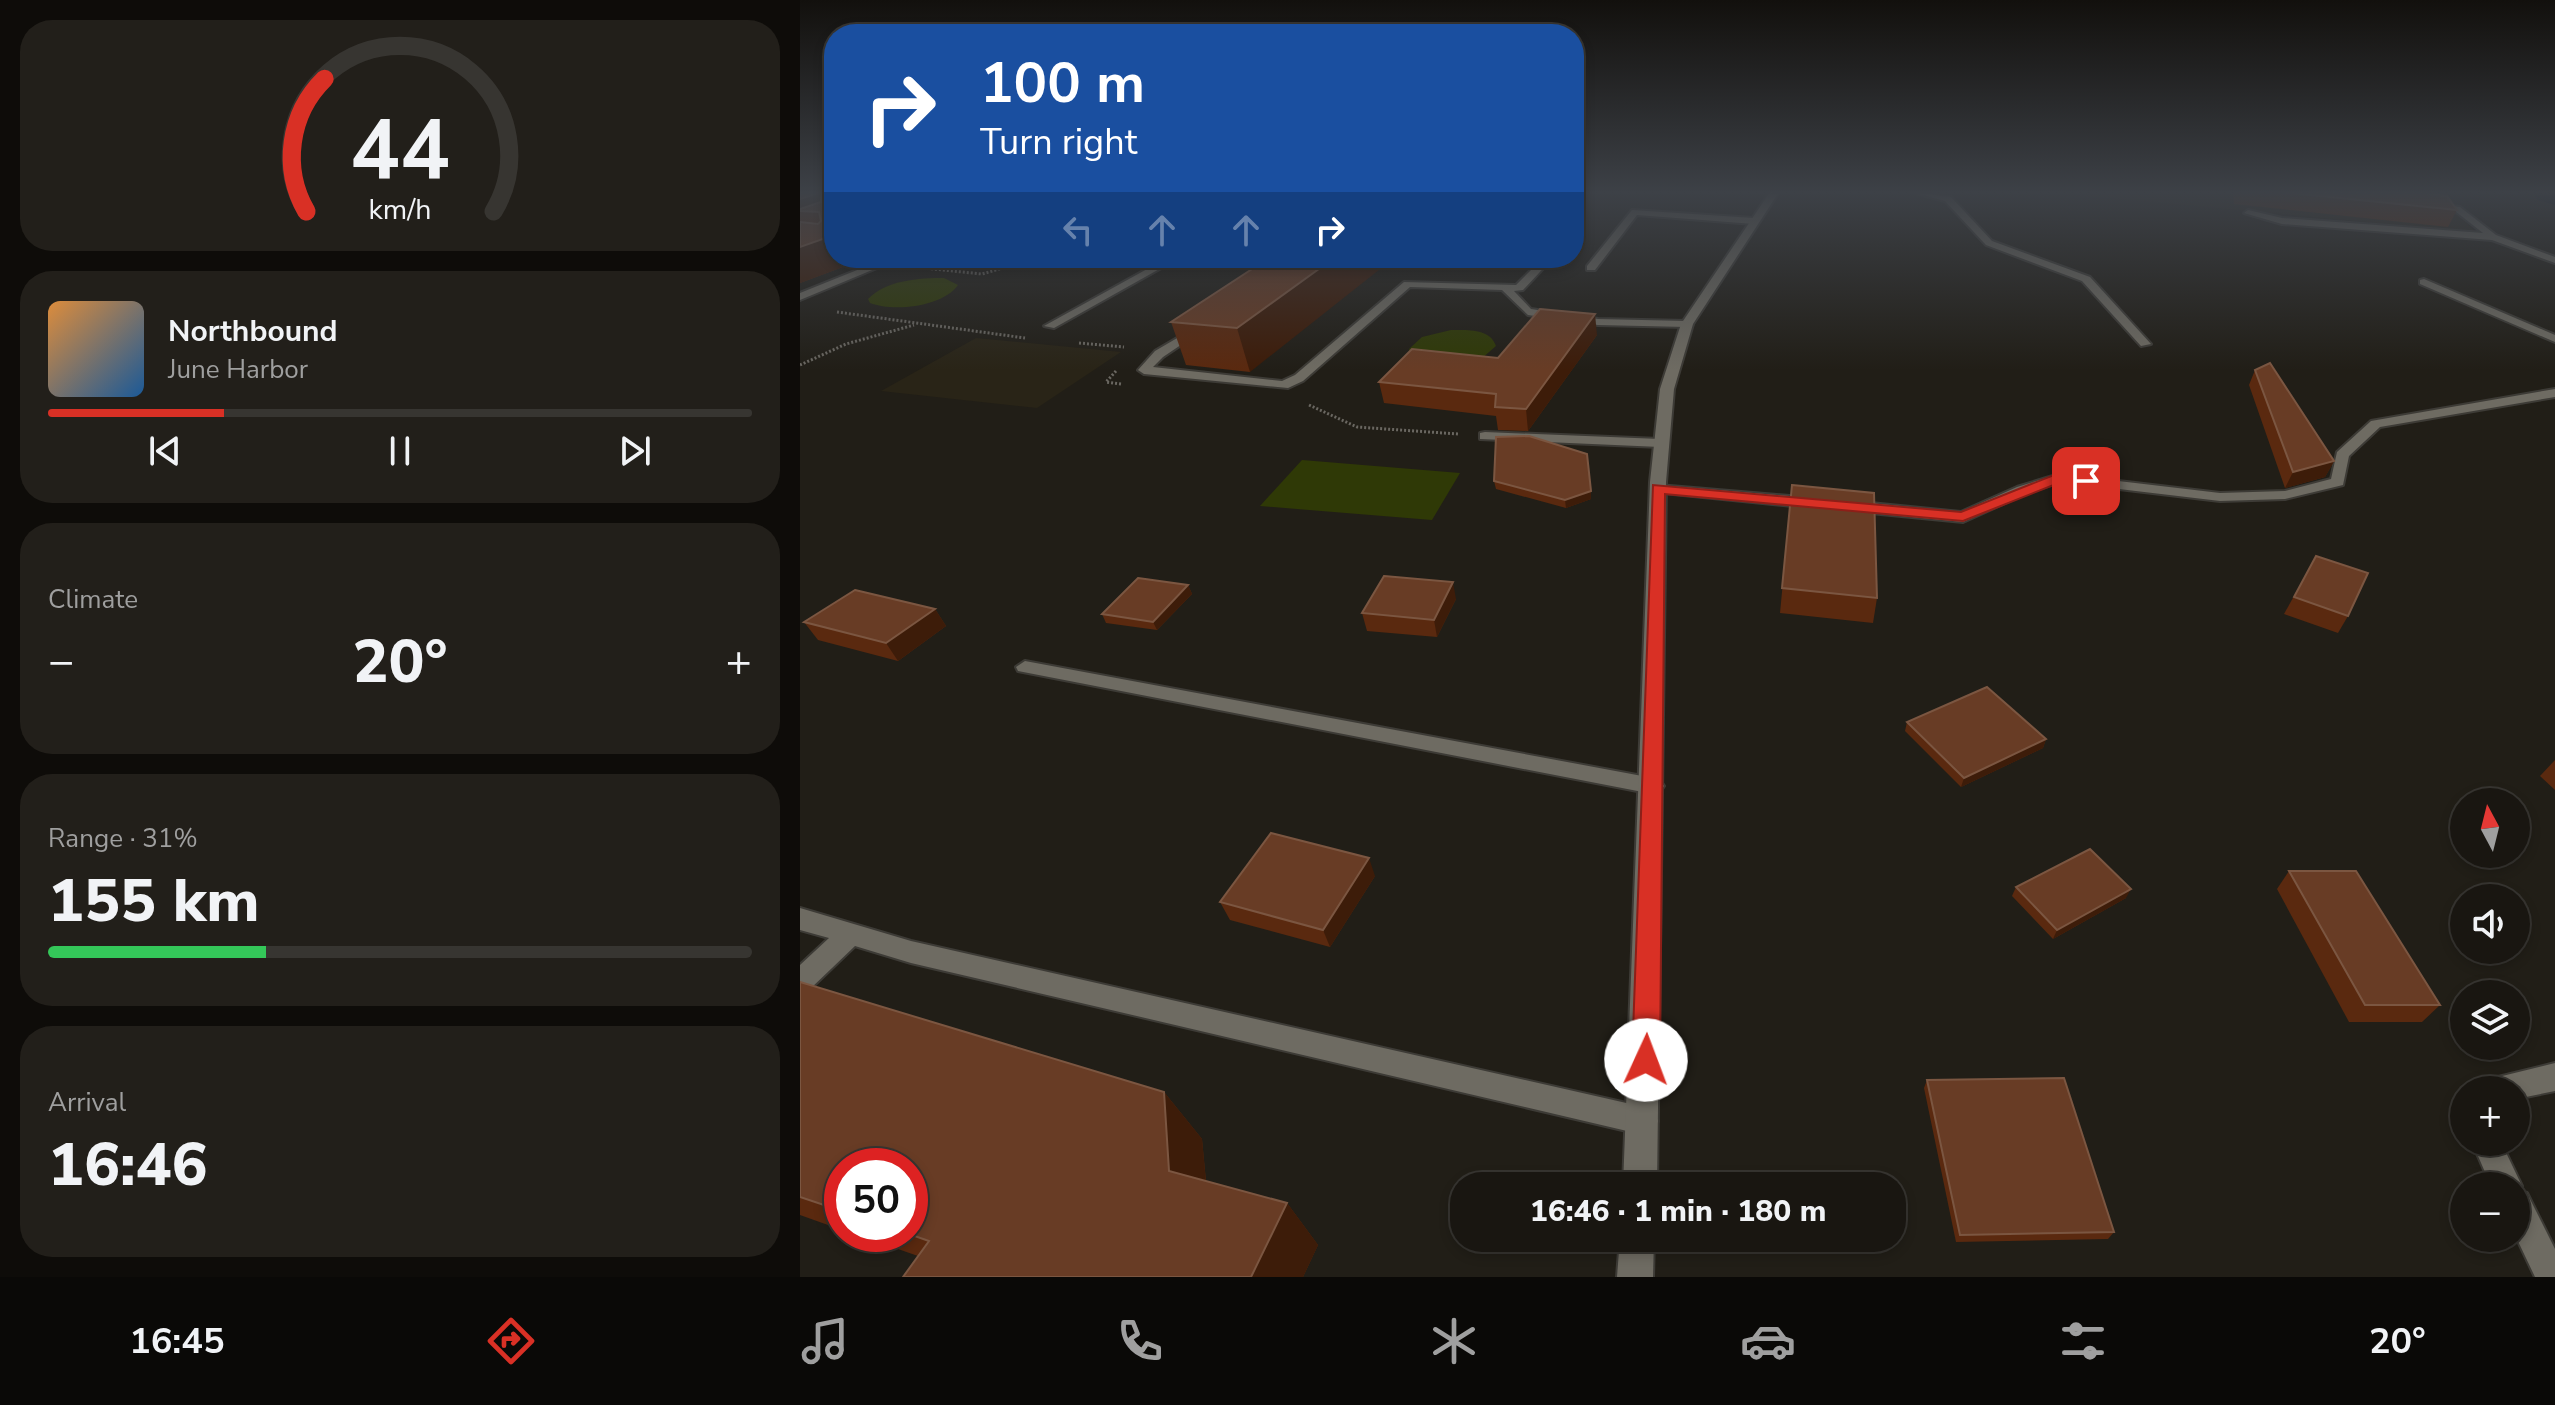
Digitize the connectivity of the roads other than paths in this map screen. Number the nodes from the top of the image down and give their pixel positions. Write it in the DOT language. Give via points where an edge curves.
graph roads {
  1 [pos="1604,252"];
  2 [pos="1734,252"];
  3 [pos="2012,252"];
  4 [pos="2532,252"];
  5 [pos="2555,260"];
  6 [pos="872,268"];
  7 [pos="1156,268"];
  8 [pos="1538,268"];
  9 [pos="1591,268"];
  10 [pos="2424,282"];
  11 [pos="1506,289"];
  12 [pos="800,297"];
  13 [pos="1212,319"];
  14 [pos="1687,324"];
  15 [pos="1050,326"];
  16 [pos="2555,339"];
  17 [pos="2145,344"];
  18 [pos="2555,393"];
  19 [pos="1485,436"];
  20 [pos="1660,443"];
  21 [pos="1658,489"];
  22 [pos="1025,667"];
  23 [pos="1653,786"];
  24 [pos="800,919"];
  25 [pos="851,934"];
  26 [pos="800,982"];
  27 [pos="2555,1077"];
  28 [pos="2530,1083"];
  29 [pos="1644,1121"];
  30 [pos="1641,1172"];
  31 [pos="2530,1232"];
  32 [pos="1636,1252"];
  33 [pos="1635,1277"];
  34 [pos="2552,1277"];
  1 -- 9 [label="lane"];
  2 -- 14 [label="main road"];
  3 -- 17 [label="lane" via="2086,279"];
  4 -- 5 [label="lane"];
  6 -- 12 [label="lane"];
  7 -- 15 [label="lane"];
  8 -- 11 [label="lane" via="1519,288"];
  10 -- 16 [label="lane"];
  11 -- 13 [label="lane" via="1408,284 1299,378 1284,385 1144,370"];
  11 -- 14 [label="lane" via="1528,312 1598,322"];
  14 -- 20 [label="main road" via="1667,389"];
  18 -- 21 [label="lane" via="2376,424 2342,455 2338,482 2285,495 2220,497 2059,478 1963,517"];
  19 -- 20 [label="lane"];
  20 -- 21 [label="main road"];
  21 -- 23 [label="main road"];
  22 -- 23 [label="lane"];
  23 -- 29 [label="main road"];
  24 -- 25 [label="lane"];
  25 -- 26 [label="lane"];
  25 -- 29 [label="lane"];
  27 -- 28 [label="lane"];
  29 -- 30 [label="main road"];
  31 -- 34 [label="lane"];
  32 -- 33 [label="main road"];
}
